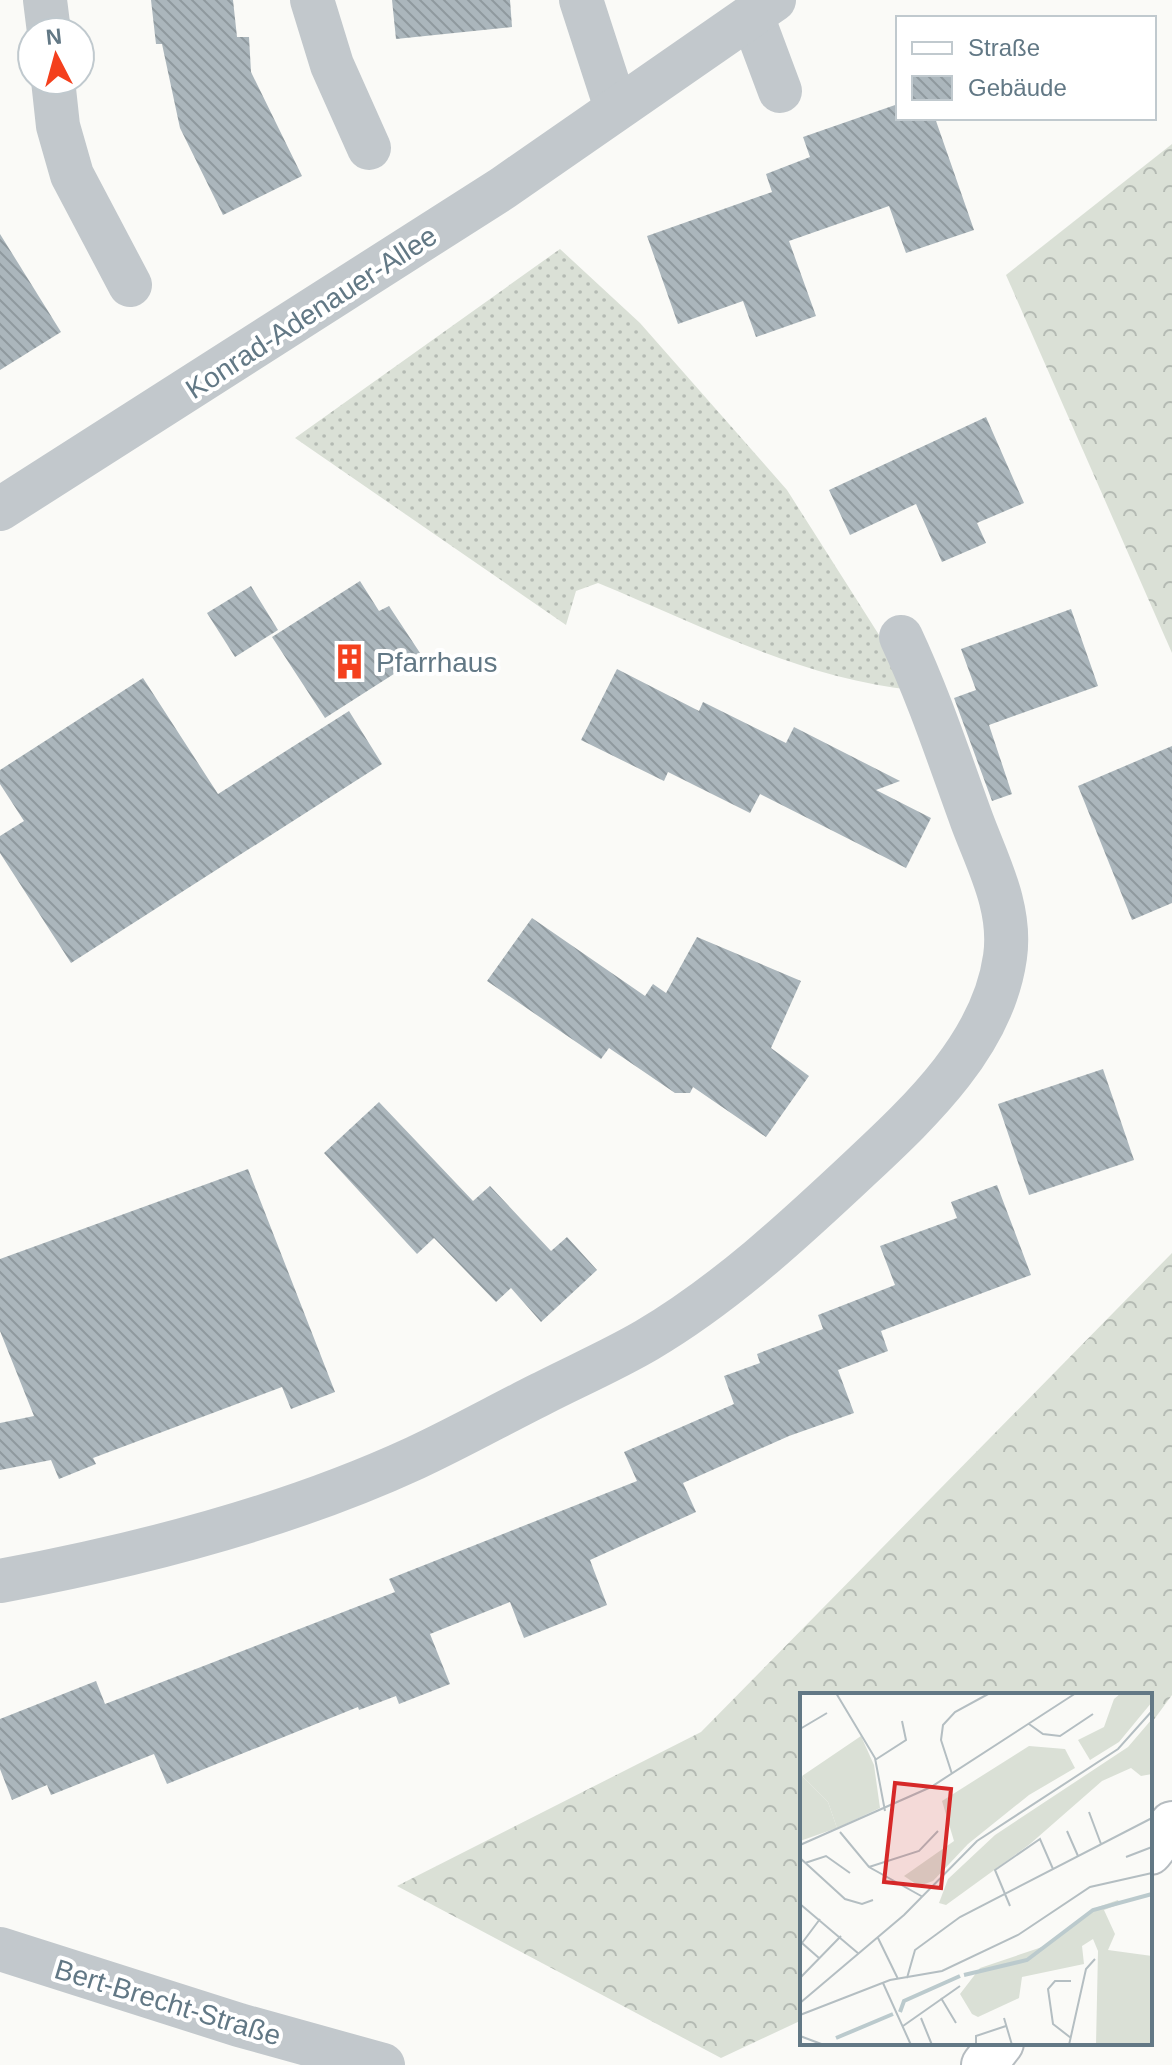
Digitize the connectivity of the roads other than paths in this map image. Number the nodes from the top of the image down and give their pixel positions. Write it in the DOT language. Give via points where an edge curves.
graph roads {
  1 [pos="312,0"];
  2 [pos="581,0"];
  3 [pos="763,8"];
  4 [pos="780,91"];
  5 [pos="55,96"];
  6 [pos="616,108"];
  7 [pos="369,148"];
  8 [pos="130,285"];
  9 [pos="0,509"];
  10 [pos="901,637"];
  11 [pos="0,1581"];
  12 [pos="1172,1824"];
  13 [pos="1152,1849"];
  14 [pos="0,1949"];
  15 [pos="999,2045"];
  16 [pos="383,2065"];
  17 [pos="984,2065"];
  1 -- 7 [label="street" via="332,65"];
  2 -- 6 [label="street"];
  3 -- 4 [label="street"];
  3 -- 6 [label="street, Konrad-Adenauer-Allee"];
  5 -- 8 [label="street" via="72,175"];
  6 -- 9 [label="street, Konrad-Adenauer-Allee" via="463,214"];
  10 -- 11 [label="street" via="932,703 1000,889 1005,955 989,1014 958,1066 883,1147 707,1299 647,1340 400,1464 291,1506 194,1535"];
  12 -- 13 [label="main road"];
  14 -- 16 [label="street, Bert-Brecht-Straße"];
  15 -- 17 [label="main road"];
}
